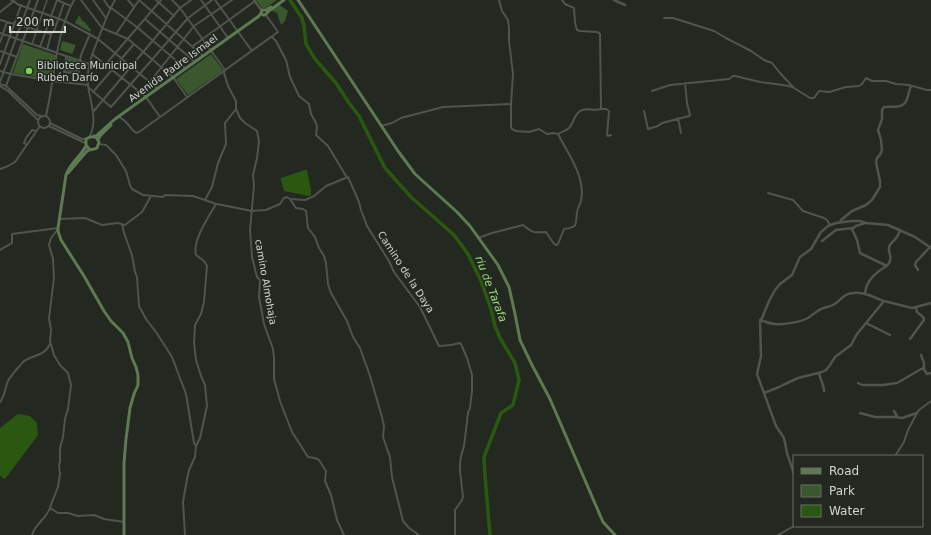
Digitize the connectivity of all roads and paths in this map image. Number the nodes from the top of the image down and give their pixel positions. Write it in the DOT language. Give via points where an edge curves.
graph roads {
  1 [pos="14,0"];
  2 [pos="30,0"];
  3 [pos="38,0"];
  4 [pos="47,0"];
  5 [pos="56,0"];
  6 [pos="74,0"];
  7 [pos="81,0"];
  8 [pos="93,0"];
  9 [pos="104,0"];
  10 [pos="114,0"];
  11 [pos="128,0"];
  12 [pos="139,0"];
  13 [pos="156,0"];
  14 [pos="161,0"];
  15 [pos="172,0"];
  16 [pos="191,0"];
  17 [pos="201,0"];
  18 [pos="212,0"];
  19 [pos="215,0"];
  20 [pos="232,0"];
  21 [pos="255,0"];
  22 [pos="280,0"];
  23 [pos="284,0"];
  24 [pos="299,0"];
  25 [pos="499,0"];
  26 [pos="562,0"];
  27 [pos="614,0"];
  28 [pos="64,3"];
  29 [pos="159,3"];
  30 [pos="21,5"];
  31 [pos="204,5"];
  32 [pos="625,5"];
  33 [pos="71,6"];
  34 [pos="134,7"];
  35 [pos="28,8"];
  36 [pos="110,8"];
  37 [pos="180,8"];
  38 [pos="221,8"];
  39 [pos="34,10"];
  40 [pos="152,11"];
  41 [pos="0,12"];
  42 [pos="42,13"];
  43 [pos="264,13"];
  44 [pos="211,14"];
  45 [pos="51,16"];
  46 [pos="174,16"];
  47 [pos="106,18"];
  48 [pos="188,18"];
  49 [pos="664,18"];
  50 [pos="58,19"];
  51 [pos="126,19"];
  52 [pos="0,20"];
  53 [pos="145,20"];
  54 [pos="229,20"];
  55 [pos="65,21"];
  56 [pos="7,22"];
  57 [pos="14,24"];
  58 [pos="167,24"];
  59 [pos="21,26"];
  60 [pos="194,26"];
  61 [pos="220,26"];
  62 [pos="28,28"];
  63 [pos="102,28"];
  64 [pos="138,28"];
  65 [pos="36,30"];
  66 [pos="160,32"];
  67 [pos="176,32"];
  68 [pos="238,32"];
  69 [pos="45,33"];
  70 [pos="1,34"];
  71 [pos="51,34"];
  72 [pos="90,34"];
  73 [pos="116,34"];
  74 [pos="10,37"];
  75 [pos="272,37"];
  76 [pos="229,38"];
  77 [pos="16,39"];
  78 [pos="98,39"];
  79 [pos="128,39"];
  80 [pos="184,39"];
  81 [pos="203,39"];
  82 [pos="153,40"];
  83 [pos="169,40"];
  84 [pos="23,41"];
  85 [pos="0,42"];
  86 [pos="31,44"];
  87 [pos="134,44"];
  88 [pos="192,46"];
  89 [pos="40,47"];
  90 [pos="178,47"];
  91 [pos="162,48"];
  92 [pos="47,50"];
  93 [pos="0,51"];
  94 [pos="211,51"];
  95 [pos="252,51"];
  96 [pos="4,52"];
  97 [pos="143,52"];
  98 [pos="116,53"];
  99 [pos="10,54"];
  100 [pos="57,54"];
  101 [pos="92,54"];
  102 [pos="66,56"];
  103 [pos="171,56"];
  104 [pos="204,56"];
  105 [pos="17,57"];
  106 [pos="122,58"];
  107 [pos="152,60"];
  108 [pos="80,61"];
  109 [pos="195,62"];
  110 [pos="0,64"];
  111 [pos="89,64"];
  112 [pos="106,65"];
  113 [pos="131,66"];
  114 [pos="161,68"];
  115 [pos="186,69"];
  116 [pos="112,70"];
  117 [pos="225,70"];
  118 [pos="0,71"];
  119 [pos="4,72"];
  120 [pos="11,74"];
  121 [pos="140,74"];
  122 [pos="121,77"];
  123 [pos="173,78"];
  124 [pos="53,81"];
  125 [pos="150,82"];
  126 [pos="685,83"];
  127 [pos="0,84"];
  128 [pos="130,85"];
  129 [pos="6,86"];
  130 [pos="88,86"];
  131 [pos="912,86"];
  132 [pos="794,88"];
  133 [pos="158,89"];
  134 [pos="931,90"];
  135 [pos="652,91"];
  136 [pos="93,92"];
  137 [pos="141,94"];
  138 [pos="90,95"];
  139 [pos="146,98"];
  140 [pos="187,98"];
  141 [pos="102,100"];
  142 [pos="511,104"];
  143 [pos="92,106"];
  144 [pos="95,108"];
  145 [pos="236,109"];
  146 [pos="601,109"];
  147 [pos="644,111"];
  148 [pos="93,112"];
  149 [pos="42,116"];
  150 [pos="46,116"];
  151 [pos="120,117"];
  152 [pos="160,117"];
  153 [pos="678,118"];
  154 [pos="38,120"];
  155 [pos="50,124"];
  156 [pos="40,126"];
  157 [pos="381,126"];
  158 [pos="36,130"];
  159 [pos="681,133"];
  160 [pos="558,134"];
  161 [pos="611,135"];
  162 [pos="92,136"];
  163 [pos="99,142"];
  164 [pos="86,143"];
  165 [pos="27,145"];
  166 [pos="89,149"];
  167 [pos="0,169"];
  168 [pos="66,175"];
  169 [pos="348,177"];
  170 [pos="768,193"];
  171 [pos="151,196"];
  172 [pos="290,199"];
  173 [pos="205,200"];
  174 [pos="216,204"];
  175 [pos="252,211"];
  176 [pos="59,219"];
  177 [pos="840,222"];
  178 [pos="866,223"];
  179 [pos="122,224"];
  180 [pos="830,225"];
  181 [pos="58,228"];
  182 [pos="853,228"];
  183 [pos="900,230"];
  184 [pos="478,238"];
  185 [pos="822,241"];
  186 [pos="931,248"];
  187 [pos="0,250"];
  188 [pos="887,266"];
  189 [pos="918,270"];
  190 [pos="865,293"];
  191 [pos="884,301"];
  192 [pos="931,302"];
  193 [pos="916,307"];
  194 [pos="760,320"];
  195 [pos="866,323"];
  196 [pos="890,335"];
  197 [pos="910,339"];
  198 [pos="50,342"];
  199 [pos="921,355"];
  200 [pos="924,368"];
  201 [pos="819,373"];
  202 [pos="931,373"];
  203 [pos="858,383"];
  204 [pos="824,391"];
  205 [pos="764,393"];
  206 [pos="931,401"];
  207 [pos="0,402"];
  208 [pos="894,411"];
  209 [pos="860,413"];
  210 [pos="917,413"];
  211 [pos="897,417"];
  212 [pos="196,446"];
  213 [pos="896,455"];
  214 [pos="793,471"];
  215 [pos="50,508"];
  216 [pos="124,522"];
  217 [pos="793,527"];
  218 [pos="32,535"];
  219 [pos="124,535"];
  220 [pos="185,535"];
  221 [pos="344,535"];
  222 [pos="419,535"];
  223 [pos="455,535"];
  224 [pos="615,535"];
  225 [pos="778,535"];
  1 -- 30 [label="street"];
  1 -- 41 [label="street"];
  2 -- 35 [label="street"];
  3 -- 39 [label="street"];
  4 -- 42 [label="street"];
  5 -- 28 [label="street"];
  5 -- 45 [label="street"];
  6 -- 33 [label="street"];
  7 -- 63 [label="street"];
  8 -- 47 [label="street"];
  9 -- 36 [label="street"];
  10 -- 36 [label="street"];
  11 -- 34 [label="street"];
  12 -- 34 [label="street"];
  12 -- 40 [label="street"];
  13 -- 29 [label="street"];
  14 -- 29 [label="street"];
  15 -- 37 [label="street"];
  16 -- 37 [label="street"];
  17 -- 31 [label="street"];
  18 -- 31 [label="street"];
  19 -- 38 [label="street"];
  20 -- 38 [label="street"];
  21 -- 43 [label="street"];
  21 -- 54 [label="street"];
  22 -- 43 [label="main road"];
  23 -- 43 [label="main road"];
  24 -- 157 [label="main road"];
  25 -- 142 [label="street" via="509,28 513,74"];
  26 -- 146 [label="street" via="574,8 577,30 600,34"];
  27 -- 32 [label="street"];
  28 -- 33 [label="street"];
  28 -- 50 [label="street"];
  29 -- 40 [label="street"];
  29 -- 46 [label="street"];
  30 -- 35 [label="street"];
  30 -- 57 [label="street"];
  31 -- 44 [label="street"];
  31 -- 48 [label="street"];
  33 -- 55 [label="street"];
  34 -- 51 [label="street"];
  35 -- 39 [label="street"];
  35 -- 59 [label="street"];
  36 -- 47 [label="street"];
  36 -- 51 [label="street"];
  37 -- 46 [label="street"];
  37 -- 48 [label="street"];
  38 -- 44 [label="street"];
  38 -- 54 [label="street"];
  39 -- 42 [label="street"];
  39 -- 62 [label="street"];
  40 -- 53 [label="street"];
  40 -- 58 [label="street"];
  42 -- 45 [label="street"];
  42 -- 65 [label="street"];
  43 -- 68 [label="main road, Avenida Padre Ismael"];
  43 -- 75 [label="street" via="278,32"];
  44 -- 60 [label="street"];
  44 -- 61 [label="street"];
  45 -- 50 [label="street"];
  45 -- 69 [label="street"];
  46 -- 58 [label="street"];
  47 -- 63 [label="street"];
  48 -- 60 [label="street"];
  48 -- 67 [label="street"];
  49 -- 132 [label="street" via="673,18 714,31 772,63"];
  50 -- 55 [label="street"];
  50 -- 71 [label="street"];
  51 -- 64 [label="street"];
  51 -- 73 [label="street"];
  52 -- 56 [label="street"];
  53 -- 64 [label="street"];
  53 -- 66 [label="street"];
  54 -- 61 [label="street"];
  54 -- 68 [label="street"];
  55 -- 72 [label="street"];
  55 -- 100 [label="street"];
  56 -- 57 [label="street"];
  56 -- 70 [label="street"];
  57 -- 59 [label="street"];
  57 -- 74 [label="street"];
  58 -- 66 [label="street"];
  58 -- 67 [label="street"];
  59 -- 62 [label="street"];
  59 -- 77 [label="street"];
  60 -- 80 [label="street"];
  60 -- 81 [label="street"];
  61 -- 76 [label="street"];
  61 -- 81 [label="street"];
  62 -- 65 [label="street"];
  62 -- 84 [label="street"];
  63 -- 73 [label="street"];
  63 -- 78 [label="street"];
  64 -- 79 [label="street"];
  64 -- 82 [label="street"];
  65 -- 69 [label="street"];
  65 -- 86 [label="street"];
  66 -- 82 [label="street"];
  66 -- 83 [label="street"];
  67 -- 80 [label="street"];
  67 -- 83 [label="street"];
  68 -- 76 [label="main road, Avenida Padre Ismael"];
  68 -- 95 [label="street"];
  69 -- 71 [label="street"];
  69 -- 89 [label="street"];
  70 -- 74 [label="street"];
  70 -- 85 [label="street"];
  71 -- 92 [label="street"];
  72 -- 78 [label="street"];
  72 -- 108 [label="street"];
  73 -- 79 [label="street"];
  74 -- 77 [label="street"];
  74 -- 96 [label="street"];
  75 -- 95 [label="street"];
  75 -- 169 [label="street, Camino de la Daya" via="286,60 290,77 299,96 309,104 317,127 316,135 328,146"];
  76 -- 94 [label="main road, Avenida Padre Ismael"];
  77 -- 84 [label="street"];
  77 -- 99 [label="street"];
  78 -- 98 [label="street"];
  78 -- 101 [label="street"];
  79 -- 87 [label="street"];
  79 -- 98 [label="street"];
  80 -- 88 [label="street"];
  80 -- 90 [label="street"];
  81 -- 88 [label="street"];
  81 -- 94 [label="street"];
  82 -- 91 [label="street"];
  82 -- 97 [label="street"];
  83 -- 90 [label="street"];
  83 -- 91 [label="street"];
  84 -- 86 [label="street"];
  84 -- 105 [label="street"];
  86 -- 89 [label="street"];
  87 -- 97 [label="street"];
  87 -- 106 [label="street"];
  88 -- 104 [label="street"];
  89 -- 92 [label="street"];
  90 -- 103 [label="street"];
  90 -- 109 [label="street"];
  91 -- 103 [label="street"];
  91 -- 107 [label="street"];
  92 -- 100 [label="street"];
  93 -- 96 [label="street"];
  94 -- 104 [label="main road, Avenida Padre Ismael"];
  94 -- 117 [label="street"];
  94 -- 123 [label="main road, Avenida Padre Ismael"];
  95 -- 117 [label="street"];
  96 -- 99 [label="street"];
  96 -- 110 [label="street"];
  97 -- 107 [label="street"];
  97 -- 113 [label="street"];
  98 -- 106 [label="street"];
  98 -- 112 [label="street"];
  99 -- 105 [label="street"];
  99 -- 119 [label="street"];
  100 -- 102 [label="street"];
  100 -- 124 [label="street"];
  101 -- 111 [label="street"];
  101 -- 112 [label="street"];
  102 -- 108 [label="street"];
  102 -- 108 [label="street" via="64,72 78,74"];
  103 -- 114 [label="street"];
  103 -- 115 [label="street"];
  104 -- 109 [label="main road, Avenida Padre Ismael"];
  105 -- 120 [label="street"];
  106 -- 113 [label="street"];
  106 -- 116 [label="street"];
  107 -- 114 [label="street"];
  107 -- 121 [label="street"];
  108 -- 111 [label="street"];
  109 -- 115 [label="main road, Avenida Padre Ismael"];
  111 -- 130 [label="street"];
  112 -- 116 [label="street"];
  113 -- 121 [label="street"];
  113 -- 122 [label="street"];
  114 -- 123 [label="street"];
  114 -- 125 [label="street"];
  115 -- 123 [label="main road, Avenida Padre Ismael"];
  116 -- 122 [label="street"];
  116 -- 136 [label="street"];
  117 -- 140 [label="street"];
  117 -- 145 [label="street, camino Almohaja" via="228,86 236,101"];
  118 -- 119 [label="street"];
  119 -- 120 [label="street"];
  119 -- 127 [label="street"];
  120 -- 124 [label="street"];
  120 -- 129 [label="street"];
  121 -- 125 [label="street"];
  121 -- 128 [label="street"];
  122 -- 128 [label="street"];
  122 -- 141 [label="street"];
  123 -- 133 [label="main road, Avenida Padre Ismael"];
  123 -- 140 [label="street"];
  124 -- 130 [label="street"];
  124 -- 150 [label="street"];
  125 -- 133 [label="street"];
  125 -- 137 [label="street"];
  126 -- 132 [label="street" via="728,79 735,76"];
  126 -- 135 [label="street"];
  126 -- 153 [label="street" via="690,114"];
  127 -- 129 [label="street"];
  127 -- 154 [label="street"];
  128 -- 137 [label="street"];
  128 -- 141 [label="street" via="112,107"];
  129 -- 149 [label="street" via="37,115"];
  130 -- 136 [label="street"];
  130 -- 138 [label="street"];
  131 -- 132 [label="street" via="866,78 859,86 829,92 819,91 813,98"];
  131 -- 134 [label="street"];
  131 -- 177 [label="street" via="904,104 884,107 882,110 878,130 882,150 876,162 879,189 869,203 852,211"];
  133 -- 139 [label="main road, Avenida Padre Ismael"];
  136 -- 138 [label="street"];
  136 -- 141 [label="street"];
  137 -- 139 [label="street"];
  138 -- 143 [label="street"];
  139 -- 151 [label="main road, Avenida Padre Ismael"];
  139 -- 152 [label="street"];
  139 -- 162 [label="main road, Avenida Padre Ismael" via="112,121 96,136"];
  140 -- 152 [label="street"];
  141 -- 144 [label="street"];
  142 -- 157 [label="street" via="443,107"];
  142 -- 160 [label="street" via="511,127 514,130 529,132 539,129 547,134"];
  143 -- 144 [label="street"];
  143 -- 148 [label="street"];
  144 -- 148 [label="street"];
  145 -- 173 [label="street" via="225,123 226,144"];
  145 -- 175 [label="street, camino Almohaja" via="240,118 257,131 259,141 253,175"];
  146 -- 160 [label="street" via="580,111 569,128"];
  146 -- 161 [label="street" via="608,111 607,135"];
  147 -- 153 [label="street" via="648,129"];
  148 -- 162 [label="street"];
  149 -- 150 [label="street"];
  149 -- 154 [label="street"];
  150 -- 155 [label="street"];
  151 -- 152 [label="street" via="136,133"];
  151 -- 163 [label="main road, Avenida Padre Ismael" via="100,136"];
  153 -- 159 [label="street"];
  154 -- 156 [label="street"];
  155 -- 156 [label="street" via="44,128"];
  155 -- 164 [label="street"];
  156 -- 158 [label="street"];
  157 -- 184 [label="main road" via="414,174 457,212"];
  158 -- 165 [label="street"];
  158 -- 165 [label="street" via="32,130 26,138 24,143"];
  160 -- 184 [label="street" via="580,178 582,188 575,226 564,229 558,244 555,245 546,232 534,232 523,225"];
  162 -- 163 [label="main road"];
  162 -- 164 [label="main road, Avenida Padre Ismael"];
  163 -- 166 [label="main road" via="95,149"];
  163 -- 171 [label="street" via="116,155 126,171 132,189"];
  164 -- 166 [label="main road"];
  164 -- 168 [label="main road, Avenida Padre Ismael" via="84,150"];
  165 -- 167 [label="street" via="15,162"];
  166 -- 168 [label="main road"];
  168 -- 176 [label="main road"];
  169 -- 172 [label="street" via="326,186 306,200"];
  169 -- 223 [label="street, Camino de la Daya" via="367,226 394,272 420,307 440,346 460,342 470,367 472,391 460,464 463,497 455,510"];
  170 -- 180 [label="street" via="793,200 803,211 824,218"];
  171 -- 173 [label="street" via="193,196"];
  171 -- 179 [label="street" via="142,212 125,225"];
  172 -- 175 [label="street" via="284,198 280,204 266,210"];
  172 -- 222 [label="street" via="296,208 306,211 308,228 324,256 331,293 360,348 382,417 383,437 390,457 392,477 403,521"];
  173 -- 174 [label="street"];
  174 -- 175 [label="street"];
  174 -- 212 [label="street" via="202,228 195,250 207,268 204,302 195,325 194,340 195,357 205,385 207,402 201,436"];
  175 -- 221 [label="street, camino Almohaja" via="252,257 260,280 264,324 273,349 274,378 280,401 292,432 308,457 319,460 326,471 325,481"];
  176 -- 179 [label="street" via="85,218 102,225"];
  176 -- 181 [label="main road"];
  177 -- 178 [label="street"];
  177 -- 180 [label="street"];
  178 -- 182 [label="street"];
  178 -- 183 [label="street" via="888,225"];
  179 -- 212 [label="street" via="137,277 139,306 172,357 186,394"];
  180 -- 194 [label="street" via="821,232 811,249 800,256 792,274 779,285"];
  181 -- 187 [label="street" via="12,234 12,243"];
  181 -- 198 [label="street" via="50,238 49,245 54,278 49,318"];
  181 -- 216 [label="main road" via="61,240 104,311 128,342 138,375 126,439"];
  182 -- 185 [label="street" via="836,230"];
  182 -- 188 [label="street" via="860,253"];
  183 -- 186 [label="street"];
  183 -- 188 [label="street" via="889,245 890,258"];
  184 -- 224 [label="main road" via="509,287 520,340 550,399 603,522"];
  186 -- 189 [label="street" via="916,262"];
  188 -- 190 [label="street" via="868,281"];
  190 -- 191 [label="street"];
  190 -- 194 [label="street" via="846,294 833,305 820,309 803,320 780,324"];
  191 -- 193 [label="street"];
  191 -- 195 [label="street"];
  192 -- 193 [label="street"];
  193 -- 197 [label="street" via="924,320"];
  194 -- 205 [label="street" via="761,343 756,374"];
  195 -- 196 [label="street"];
  195 -- 201 [label="street" via="851,345 835,357 826,370"];
  198 -- 207 [label="street" via="43,353 26,359 21,364 8,382"];
  198 -- 215 [label="street" via="54,355 68,373 72,385 60,448 58,487"];
  199 -- 200 [label="street"];
  200 -- 202 [label="street" via="927,374"];
  200 -- 203 [label="street" via="897,383"];
  201 -- 204 [label="street"];
  201 -- 205 [label="street" via="798,378"];
  205 -- 214 [label="street" via="776,426 784,438"];
  206 -- 210 [label="street"];
  208 -- 211 [label="street"];
  209 -- 211 [label="street" via="875,417"];
  210 -- 211 [label="street"];
  210 -- 213 [label="street"];
  212 -- 220 [label="street" via="183,500"];
  215 -- 216 [label="street" via="58,513 94,515"];
  215 -- 218 [label="street"];
  216 -- 219 [label="main road"];
  217 -- 225 [label="street"];
}
